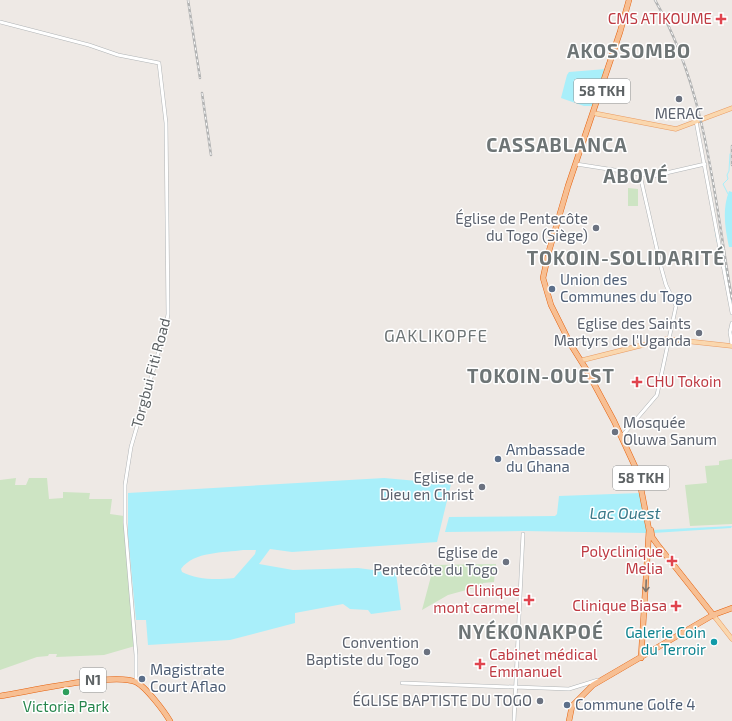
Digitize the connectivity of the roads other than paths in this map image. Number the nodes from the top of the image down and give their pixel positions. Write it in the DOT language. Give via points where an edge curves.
graph roads {
  1 [pos="630,3"];
  2 [pos="0,22"];
  3 [pos="732,107"];
  4 [pos="594,113"];
  5 [pos="696,121"];
  6 [pos="576,164"];
  7 [pos="705,164"];
  8 [pos="640,175"];
  9 [pos="732,313"];
  10 [pos="732,323"];
  11 [pos="670,339"];
  12 [pos="732,346"];
  13 [pos="582,361"];
  14 [pos="622,437"];
  15 [pos="650,532"];
  16 [pos="523,534"];
  17 [pos="732,608"];
  18 [pos="714,615"];
  19 [pos="732,639"];
  20 [pos="641,657"];
  21 [pos="604,678"];
  22 [pos="136,682"];
  23 [pos="402,683"];
  24 [pos="516,687"];
  25 [pos="0,696"];
  26 [pos="170,721"];
  27 [pos="514,721"];
  28 [pos="570,721"];
  1 -- 4 [label="highway, 58 TKH"];
  2 -- 22 [label="street, Torgbui Fiti Road" via="118,55 159,63 166,123 168,314 128,462 125,485"];
  3 -- 5 [label="main road"];
  4 -- 5 [label="main road" via="675,129"];
  4 -- 6 [label="highway, 58 TKH"];
  5 -- 7 [label="street"];
  6 -- 8 [label="street"];
  6 -- 13 [label="highway, 58 TKH" via="545,278 551,304"];
  7 -- 8 [label="street" via="653,176"];
  7 -- 9 [label="street"];
  8 -- 11 [label="street" via="661,267 676,306"];
  10 -- 12 [label="street"];
  11 -- 12 [label="main road"];
  11 -- 13 [label="main road"];
  11 -- 14 [label="street" via="657,395"];
  13 -- 14 [label="highway, 58 TKH"];
  14 -- 15 [label="highway, 58 TKH" via="639,469"];
  15 -- 18 [label="highway"];
  15 -- 20 [label="highway, one-way"];
  16 -- 24 [label="street"];
  17 -- 18 [label="highway"];
  18 -- 19 [label="main road"];
  18 -- 20 [label="highway"];
  20 -- 21 [label="highway"];
  20 -- 28 [label="highway" via="589,690 573,707"];
  21 -- 24 [label="street" via="569,689"];
  21 -- 28 [label="highway" via="577,699 570,709"];
  22 -- 25 [label="highway, N1" via="96,680"];
  22 -- 26 [label="highway"];
  23 -- 24 [label="street"];
  24 -- 27 [label="street"];
}
